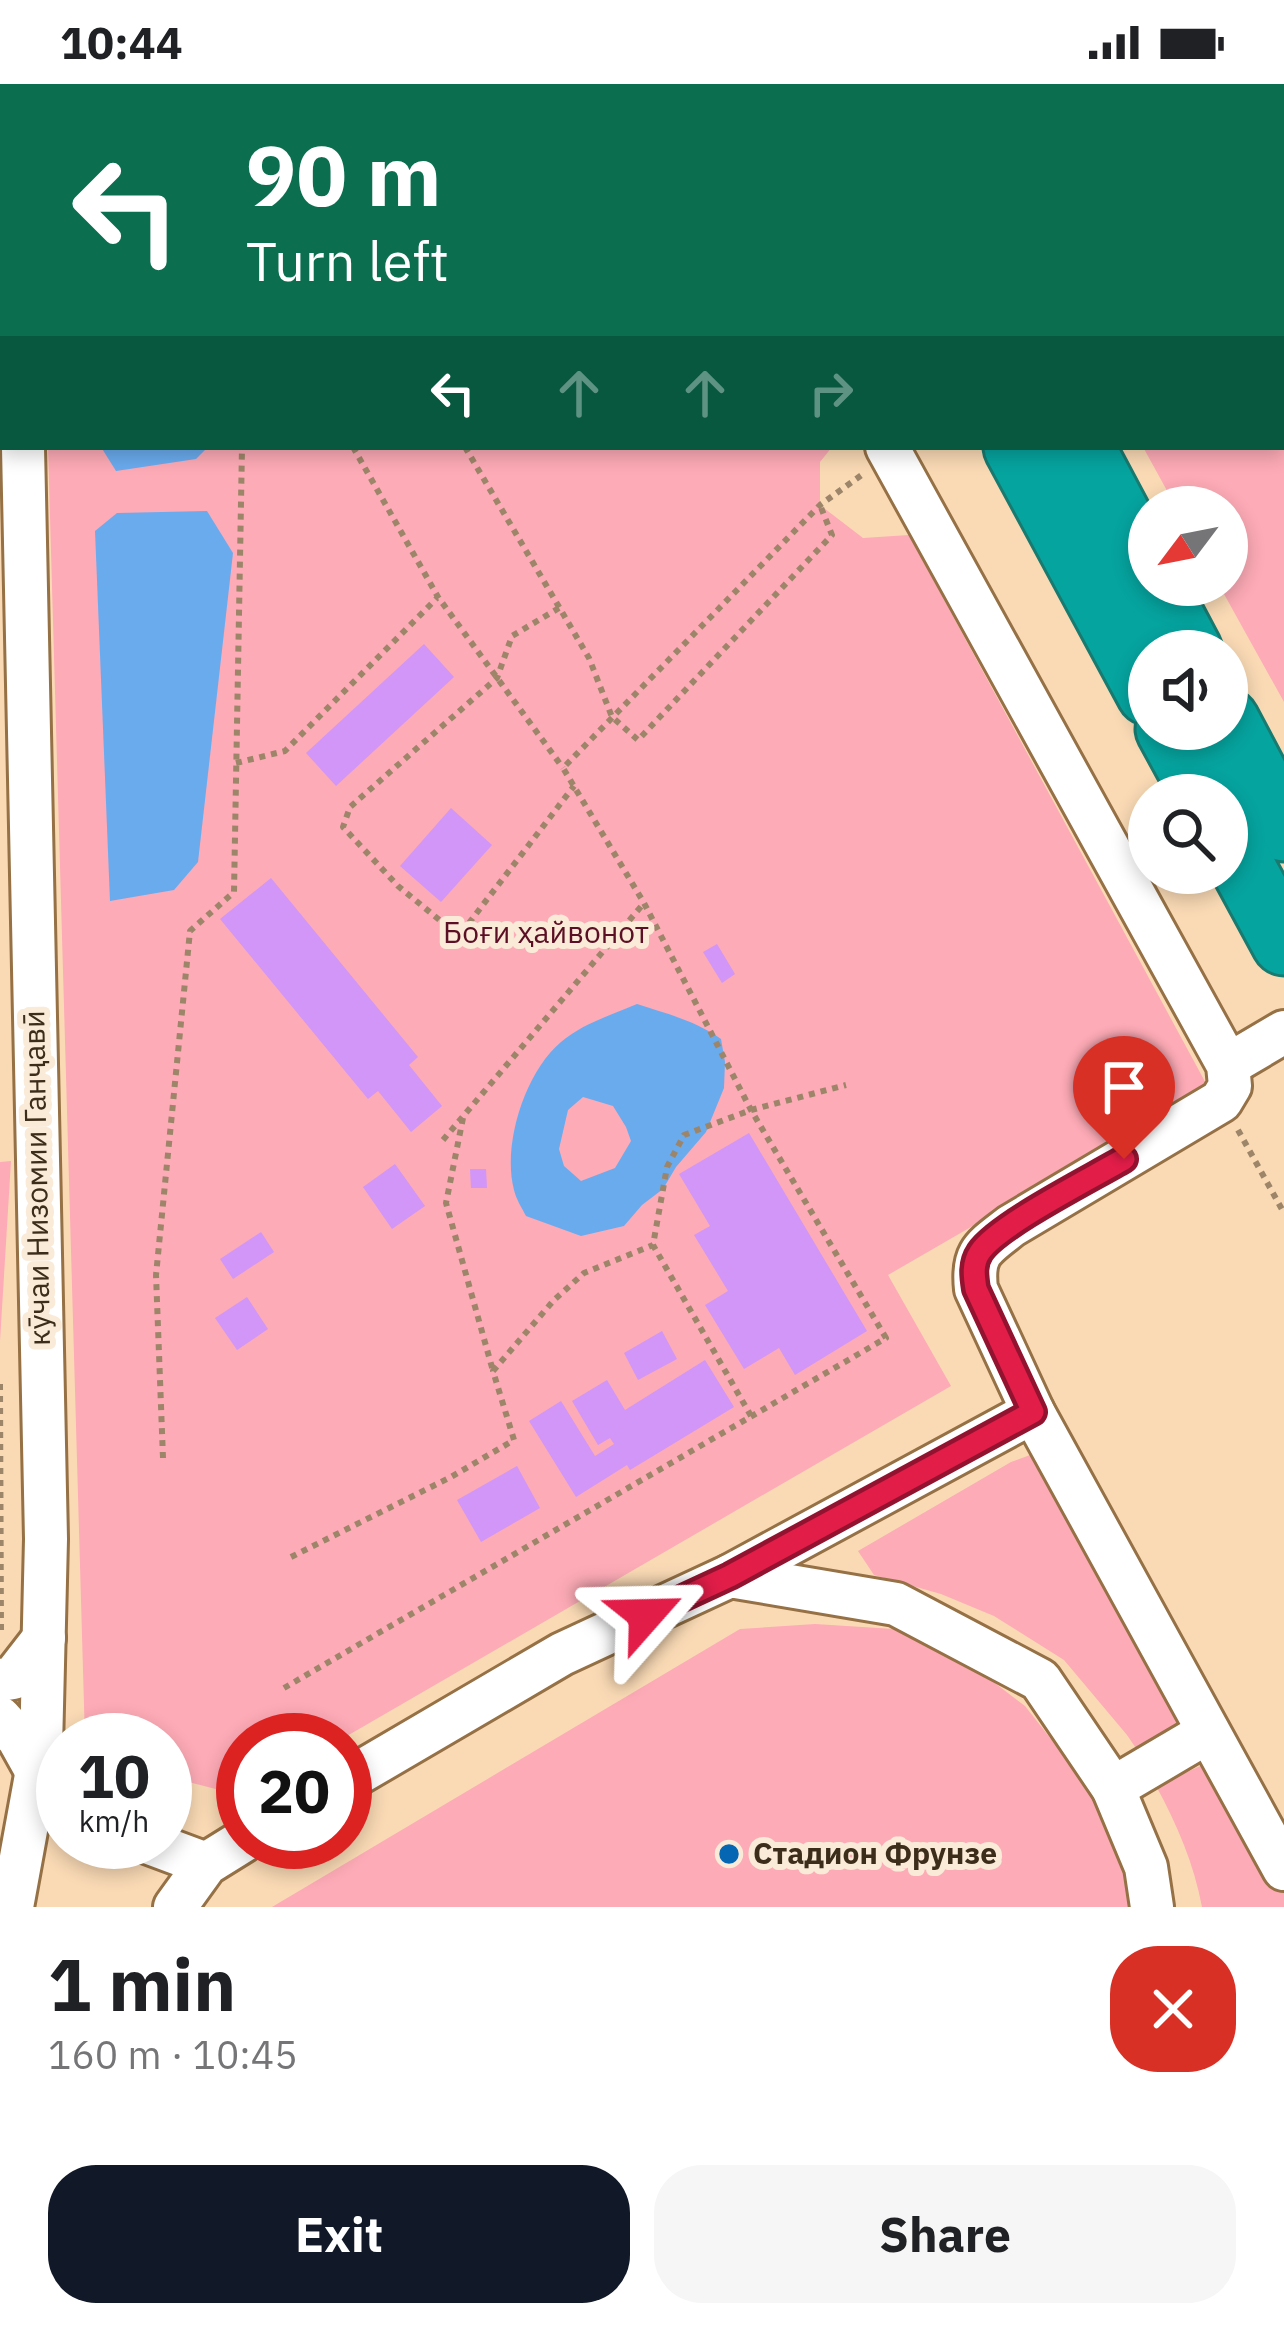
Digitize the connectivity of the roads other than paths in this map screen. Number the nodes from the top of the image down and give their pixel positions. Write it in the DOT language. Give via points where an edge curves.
graph roads {
  1 [pos="23,450"];
  2 [pos="1018,450"];
  3 [pos="1084,450"];
  4 [pos="889,451"];
  5 [pos="1128,534"];
  6 [pos="1128,654"];
  7 [pos="1242,750"];
  8 [pos="1284,829"];
  9 [pos="1248,877"];
  10 [pos="1284,943"];
  11 [pos="1284,1032"];
  12 [pos="1225,1083"];
  13 [pos="1033,1412"];
  14 [pos="730,1576"];
  15 [pos="44,1638"];
  16 [pos="0,1680"];
  17 [pos="42,1713"];
  18 [pos="0,1718"];
  19 [pos="1208,1732"];
  20 [pos="372,1765"];
  21 [pos="36,1782"];
  22 [pos="1113,1788"];
  23 [pos="36,1828"];
  24 [pos="216,1858"];
  25 [pos="192,1859"];
  26 [pos="206,1864"];
  27 [pos="1284,1869"];
  28 [pos="12,1907"];
  29 [pos="175,1907"];
  30 [pos="1152,1907"];
  1 -- 15 [label="street, кӯчаи Низомии Ганҷавӣ"];
  2 -- 6 [label="highway"];
  3 -- 5 [label="highway"];
  4 -- 12 [label="street"];
  7 -- 8 [label="highway"];
  9 -- 10 [label="highway"];
  11 -- 12 [label="street"];
  12 -- 13 [label="street" via="981,1251 976,1289"];
  13 -- 14 [label="street"];
  13 -- 19 [label="street"];
  14 -- 20 [label="street" via="562,1654"];
  14 -- 22 [label="street" via="896,1604 1040,1680"];
  15 -- 16 [label="street" via="14,1678"];
  15 -- 17 [label="street, кӯчаи Низомии Ганҷавӣ"];
  18 -- 21 [label="street"];
  19 -- 22 [label="street"];
  19 -- 27 [label="street"];
  22 -- 30 [label="street" via="1146,1868"];
  23 -- 28 [label="street, кӯчаи Низомии Ганҷавӣ"];
  24 -- 26 [label="street"];
  25 -- 26 [label="street"];
  26 -- 29 [label="street"];
}
